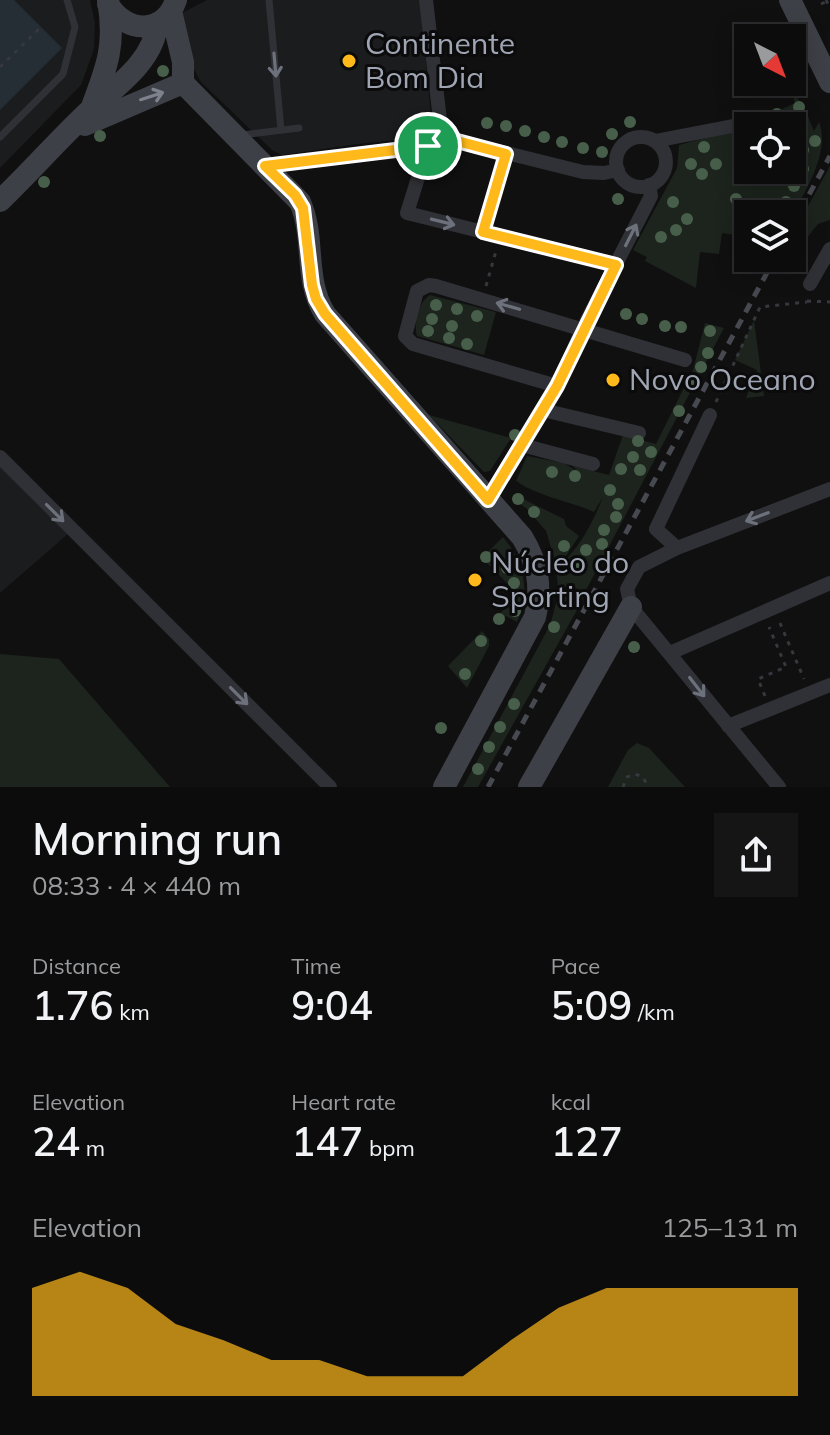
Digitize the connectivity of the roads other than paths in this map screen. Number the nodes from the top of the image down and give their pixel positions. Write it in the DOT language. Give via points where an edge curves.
graph roads {
  1 [pos="67,0"];
  2 [pos="269,0"];
  3 [pos="426,0"];
  4 [pos="790,0"];
  5 [pos="823,1"];
  6 [pos="108,2"];
  7 [pos="168,12"];
  8 [pos="830,81"];
  9 [pos="183,83"];
  10 [pos="91,110"];
  11 [pos="734,126"];
  12 [pos="299,128"];
  13 [pos="281,130"];
  14 [pos="70,132"];
  15 [pos="235,136"];
  16 [pos="0,137"];
  17 [pos="442,137"];
  18 [pos="655,141"];
  19 [pos="428,146"];
  20 [pos="265,166"];
  21 [pos="618,170"];
  22 [pos="649,185"];
  23 [pos="0,201"];
  24 [pos="830,249"];
  25 [pos="616,265"];
  26 [pos="810,284"];
  27 [pos="583,328"];
  28 [pos="685,360"];
  29 [pos="557,386"];
  30 [pos="543,410"];
  31 [pos="710,415"];
  32 [pos="639,433"];
  33 [pos="522,445"];
  34 [pos="0,457"];
  35 [pos="593,464"];
  36 [pos="830,489"];
  37 [pos="488,500"];
  38 [pos="677,548"];
  39 [pos="830,583"];
  40 [pos="631,607"];
  41 [pos="670,653"];
  42 [pos="830,685"];
  43 [pos="728,726"];
  44 [pos="330,787"];
  45 [pos="444,787"];
  46 [pos="529,787"];
  47 [pos="779,787"];
  1 -- 16 [label="lane" via="75,27 63,74"];
  2 -- 13 [label="lane, one-way"];
  3 -- 17 [label="street"];
  4 -- 8 [label="street"];
  5 -- 8 [label="street"];
  6 -- 7 [label="street" via="123,22 134,26 146,27"];
  6 -- 10 [label="street" via="109,57"];
  7 -- 9 [label="street" via="183,62"];
  7 -- 10 [label="street" via="138,64"];
  14 -- 9 [label="street, one-way"];
  9 -- 15 [label="street"];
  10 -- 14 [label="street"];
  11 -- 18 [label="street"];
  12 -- 13 [label="lane"];
  13 -- 15 [label="lane"];
  14 -- 23 [label="street"];
  15 -- 20 [label="street"];
  17 -- 19 [label="street"];
  17 -- 21 [label="street" via="583,172"];
  18 -- 21 [label="street" via="641,137 626,142 617,155"];
  18 -- 22 [label="street" via="667,161 662,176"];
  19 -- 20 [label="street"];
  19 -- 25 [label="street, one-way" via="407,213"];
  20 -- 37 [label="street" via="303,208 312,285 325,314"];
  21 -- 22 [label="street" via="627,182"];
  25 -- 22 [label="street, one-way" via="651,196"];
  24 -- 26 [label="street"];
  25 -- 27 [label="street"];
  27 -- 28 [label="street"];
  27 -- 29 [label="street"];
  27 -- 29 [label="street, one-way" via="436,286 422,287 415,297 408,341"];
  29 -- 30 [label="street"];
  30 -- 32 [label="street"];
  30 -- 33 [label="street"];
  31 -- 38 [label="street" via="656,529"];
  33 -- 35 [label="street"];
  33 -- 37 [label="street"];
  34 -- 44 [label="street, one-way"];
  36 -- 38 [label="street, one-way"];
  37 -- 45 [label="street" via="530,550 539,602 528,633"];
  38 -- 40 [label="street" via="639,567 627,589"];
  39 -- 41 [label="street"];
  40 -- 41 [label="street"];
  40 -- 46 [label="street"];
  41 -- 43 [label="street, one-way"];
  42 -- 43 [label="street"];
  43 -- 47 [label="street"];
}
